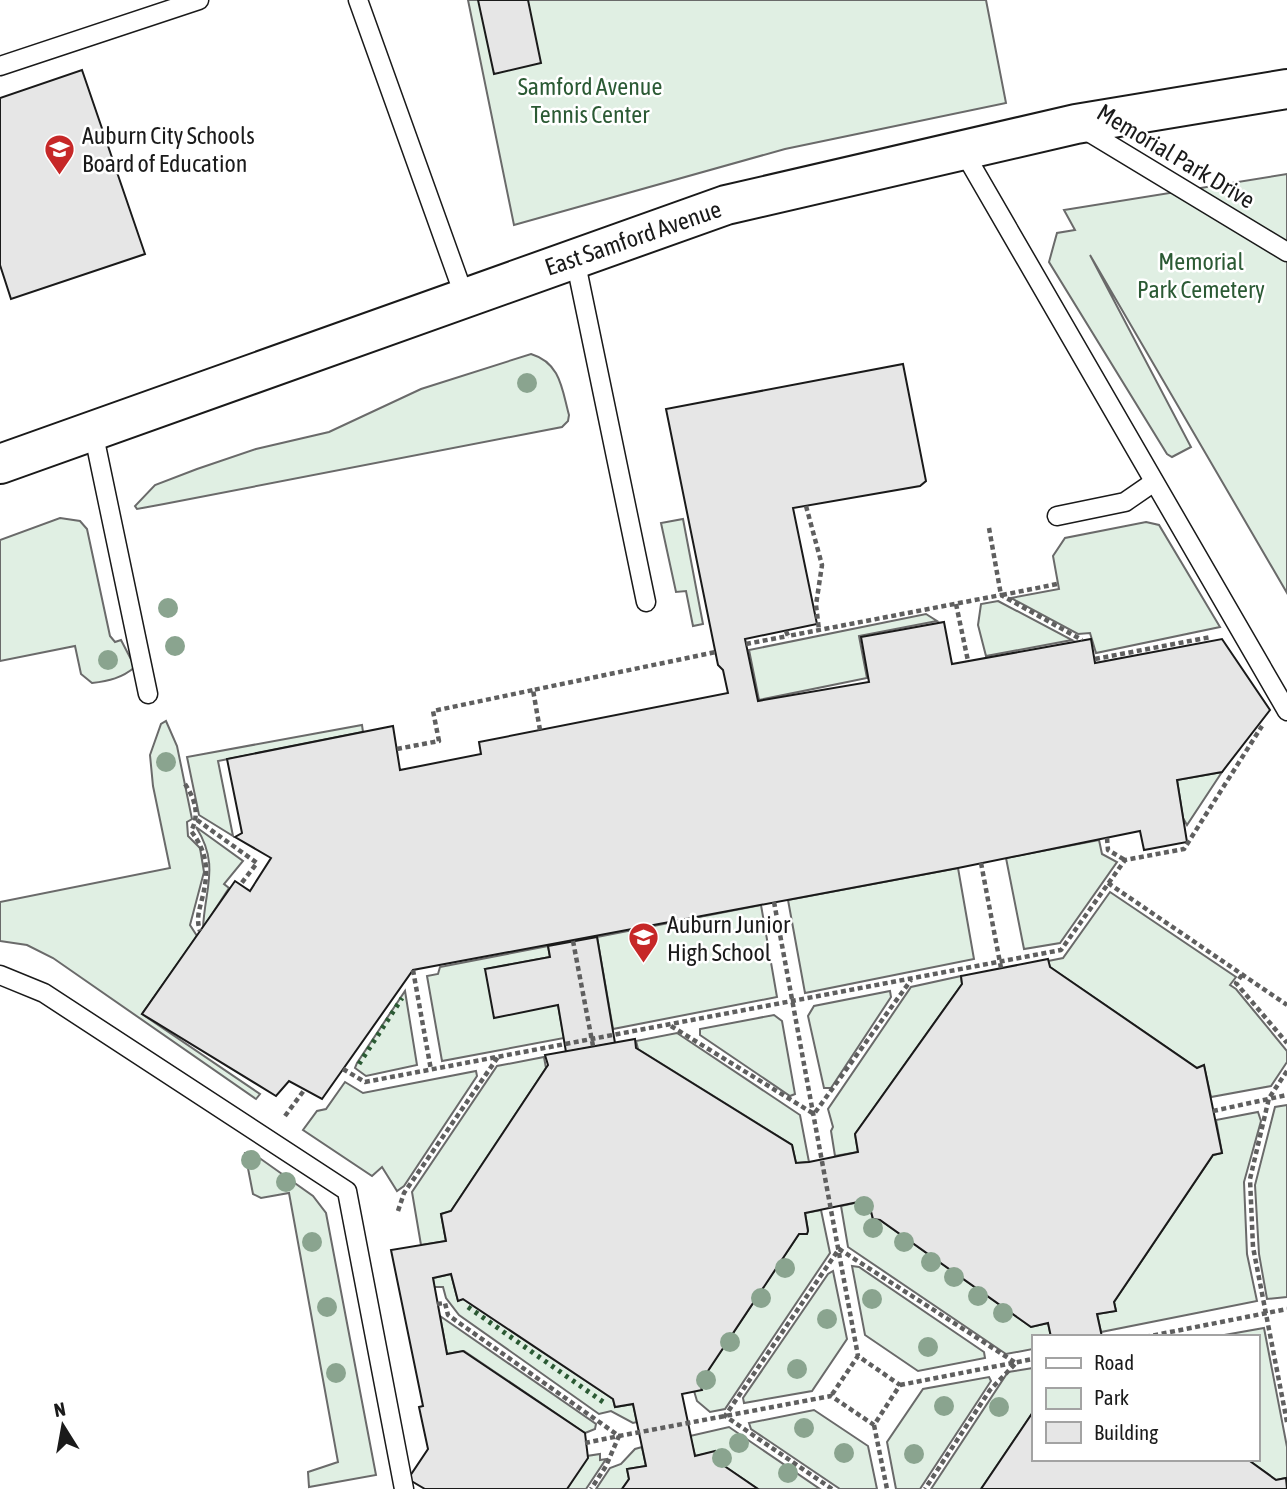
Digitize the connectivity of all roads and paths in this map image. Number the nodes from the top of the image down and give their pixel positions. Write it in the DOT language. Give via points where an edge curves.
graph roads {
  1 [pos="200,0"];
  2 [pos="358,0"];
  3 [pos="0,65"];
  4 [pos="1287,89"];
  5 [pos="1076,124"];
  6 [pos="962,149"];
  7 [pos="1287,252"];
  8 [pos="575,259"];
  9 [pos="465,298"];
  10 [pos="93,430"];
  11 [pos="0,464"];
  12 [pos="1154,482"];
  13 [pos="806,506"];
  14 [pos="1057,516"];
  15 [pos="989,528"];
  16 [pos="1056,585"];
  17 [pos="1001,596"];
  18 [pos="646,601"];
  19 [pos="956,604"];
  20 [pos="819,630"];
  21 [pos="1223,634"];
  22 [pos="1082,640"];
  23 [pos="746,644"];
  24 [pos="716,652"];
  25 [pos="1095,659"];
  26 [pos="968,661"];
  27 [pos="533,690"];
  28 [pos="148,694"];
  29 [pos="1287,711"];
  30 [pos="1264,722"];
  31 [pos="540,730"];
  32 [pos="397,749"];
  33 [pos="185,784"];
  34 [pos="197,820"];
  35 [pos="1107,838"];
  36 [pos="1125,860"];
  37 [pos="981,863"];
  38 [pos="1108,883"];
  39 [pos="240,885"];
  40 [pos="774,902"];
  41 [pos="200,931"];
  42 [pos="573,941"];
  43 [pos="999,961"];
  44 [pos="1001,968"];
  45 [pos="413,970"];
  46 [pos="0,975"];
  47 [pos="1242,975"];
  48 [pos="912,979"];
  49 [pos="793,1003"];
  50 [pos="1287,1005"];
  51 [pos="670,1025"];
  52 [pos="591,1038"];
  53 [pos="1287,1043"];
  54 [pos="593,1046"];
  55 [pos="498,1056"];
  56 [pos="343,1069"];
  57 [pos="431,1070"];
  58 [pos="1287,1071"];
  59 [pos="305,1089"];
  60 [pos="1287,1095"];
  61 [pos="1269,1098"];
  62 [pos="1213,1111"];
  63 [pos="814,1114"];
  64 [pos="281,1122"];
  65 [pos="398,1211"];
  66 [pos="839,1249"];
  67 [pos="438,1304"];
  68 [pos="1287,1309"];
  69 [pos="1266,1313"];
  70 [pos="1155,1335"];
  71 [pos="858,1356"];
  72 [pos="1032,1359"];
  73 [pos="1016,1363"];
  74 [pos="900,1385"];
  75 [pos="831,1396"];
  76 [pos="725,1416"];
  77 [pos="1287,1422"];
  78 [pos="874,1425"];
  79 [pos="619,1436"];
  80 [pos="585,1443"];
  81 [pos="404,1489"];
  82 [pos="591,1489"];
  83 [pos="832,1489"];
  84 [pos="887,1489"];
  85 [pos="925,1489"];
  1 -- 3 [label="lane"];
  2 -- 9 [label="lane"];
  4 -- 5 [label="street, East Samford Avenue"];
  5 -- 6 [label="street, East Samford Avenue"];
  5 -- 7 [label="lane, Memorial Park Drive"];
  6 -- 8 [label="street, East Samford Avenue" via="726,205"];
  6 -- 12 [label="lane"];
  8 -- 9 [label="street, East Samford Avenue"];
  8 -- 18 [label="lane"];
  9 -- 10 [label="street, East Samford Avenue"];
  10 -- 11 [label="street, East Samford Avenue"];
  10 -- 28 [label="lane"];
  12 -- 14 [label="lane" via="1125,502"];
  12 -- 29 [label="lane"];
  13 -- 20 [label="path" via="822,565 816,605"];
  15 -- 17 [label="path"];
  16 -- 17 [label="path"];
  17 -- 19 [label="path"];
  17 -- 22 [label="path"];
  19 -- 20 [label="path"];
  19 -- 26 [label="path"];
  20 -- 23 [label="path"];
  21 -- 25 [label="path"];
  24 -- 27 [label="path"];
  27 -- 31 [label="path"];
  27 -- 32 [label="path" via="433,711 439,741"];
  30 -- 36 [label="path" via="1184,849"];
  33 -- 34 [label="path"];
  34 -- 39 [label="path" via="257,863"];
  34 -- 41 [label="path" via="191,831 207,862 196,920"];
  35 -- 36 [label="path" via="1108,850"];
  36 -- 38 [label="path"];
  37 -- 43 [label="path"];
  38 -- 43 [label="path" via="1061,950"];
  38 -- 47 [label="path"];
  40 -- 49 [label="path"];
  42 -- 52 [label="path"];
  43 -- 44 [label="path"];
  43 -- 48 [label="path"];
  45 -- 57 [label="path"];
  46 -- 81 [label="lane" via="44,993 346,1191"];
  47 -- 50 [label="path"];
  47 -- 53 [label="path" via="1236,983"];
  48 -- 49 [label="path"];
  48 -- 63 [label="path"];
  49 -- 51 [label="path"];
  49 -- 63 [label="path"];
  51 -- 52 [label="path"];
  51 -- 63 [label="path"];
  52 -- 54 [label="path"];
  52 -- 55 [label="path"];
  55 -- 57 [label="path"];
  55 -- 65 [label="path" via="404,1193"];
  56 -- 57 [label="path" via="365,1082"];
  58 -- 61 [label="path"];
  59 -- 64 [label="path"];
  60 -- 61 [label="path"];
  61 -- 62 [label="path"];
  61 -- 69 [label="path" via="1250,1179 1253,1247"];
  63 -- 66 [label="path"];
  66 -- 71 [label="path"];
  66 -- 73 [label="path"];
  66 -- 76 [label="path"];
  67 -- 79 [label="path" via="445,1303 448,1315"];
  68 -- 69 [label="path"];
  69 -- 70 [label="path"];
  69 -- 77 [label="path"];
  71 -- 74 [label="path"];
  71 -- 75 [label="path"];
  72 -- 73 [label="path"];
  73 -- 74 [label="path"];
  73 -- 85 [label="path" via="990,1390"];
  74 -- 78 [label="path"];
  75 -- 76 [label="path"];
  75 -- 78 [label="path"];
  76 -- 79 [label="path"];
  76 -- 83 [label="path"];
  78 -- 84 [label="path"];
  79 -- 80 [label="path"];
  79 -- 82 [label="path"];
}
